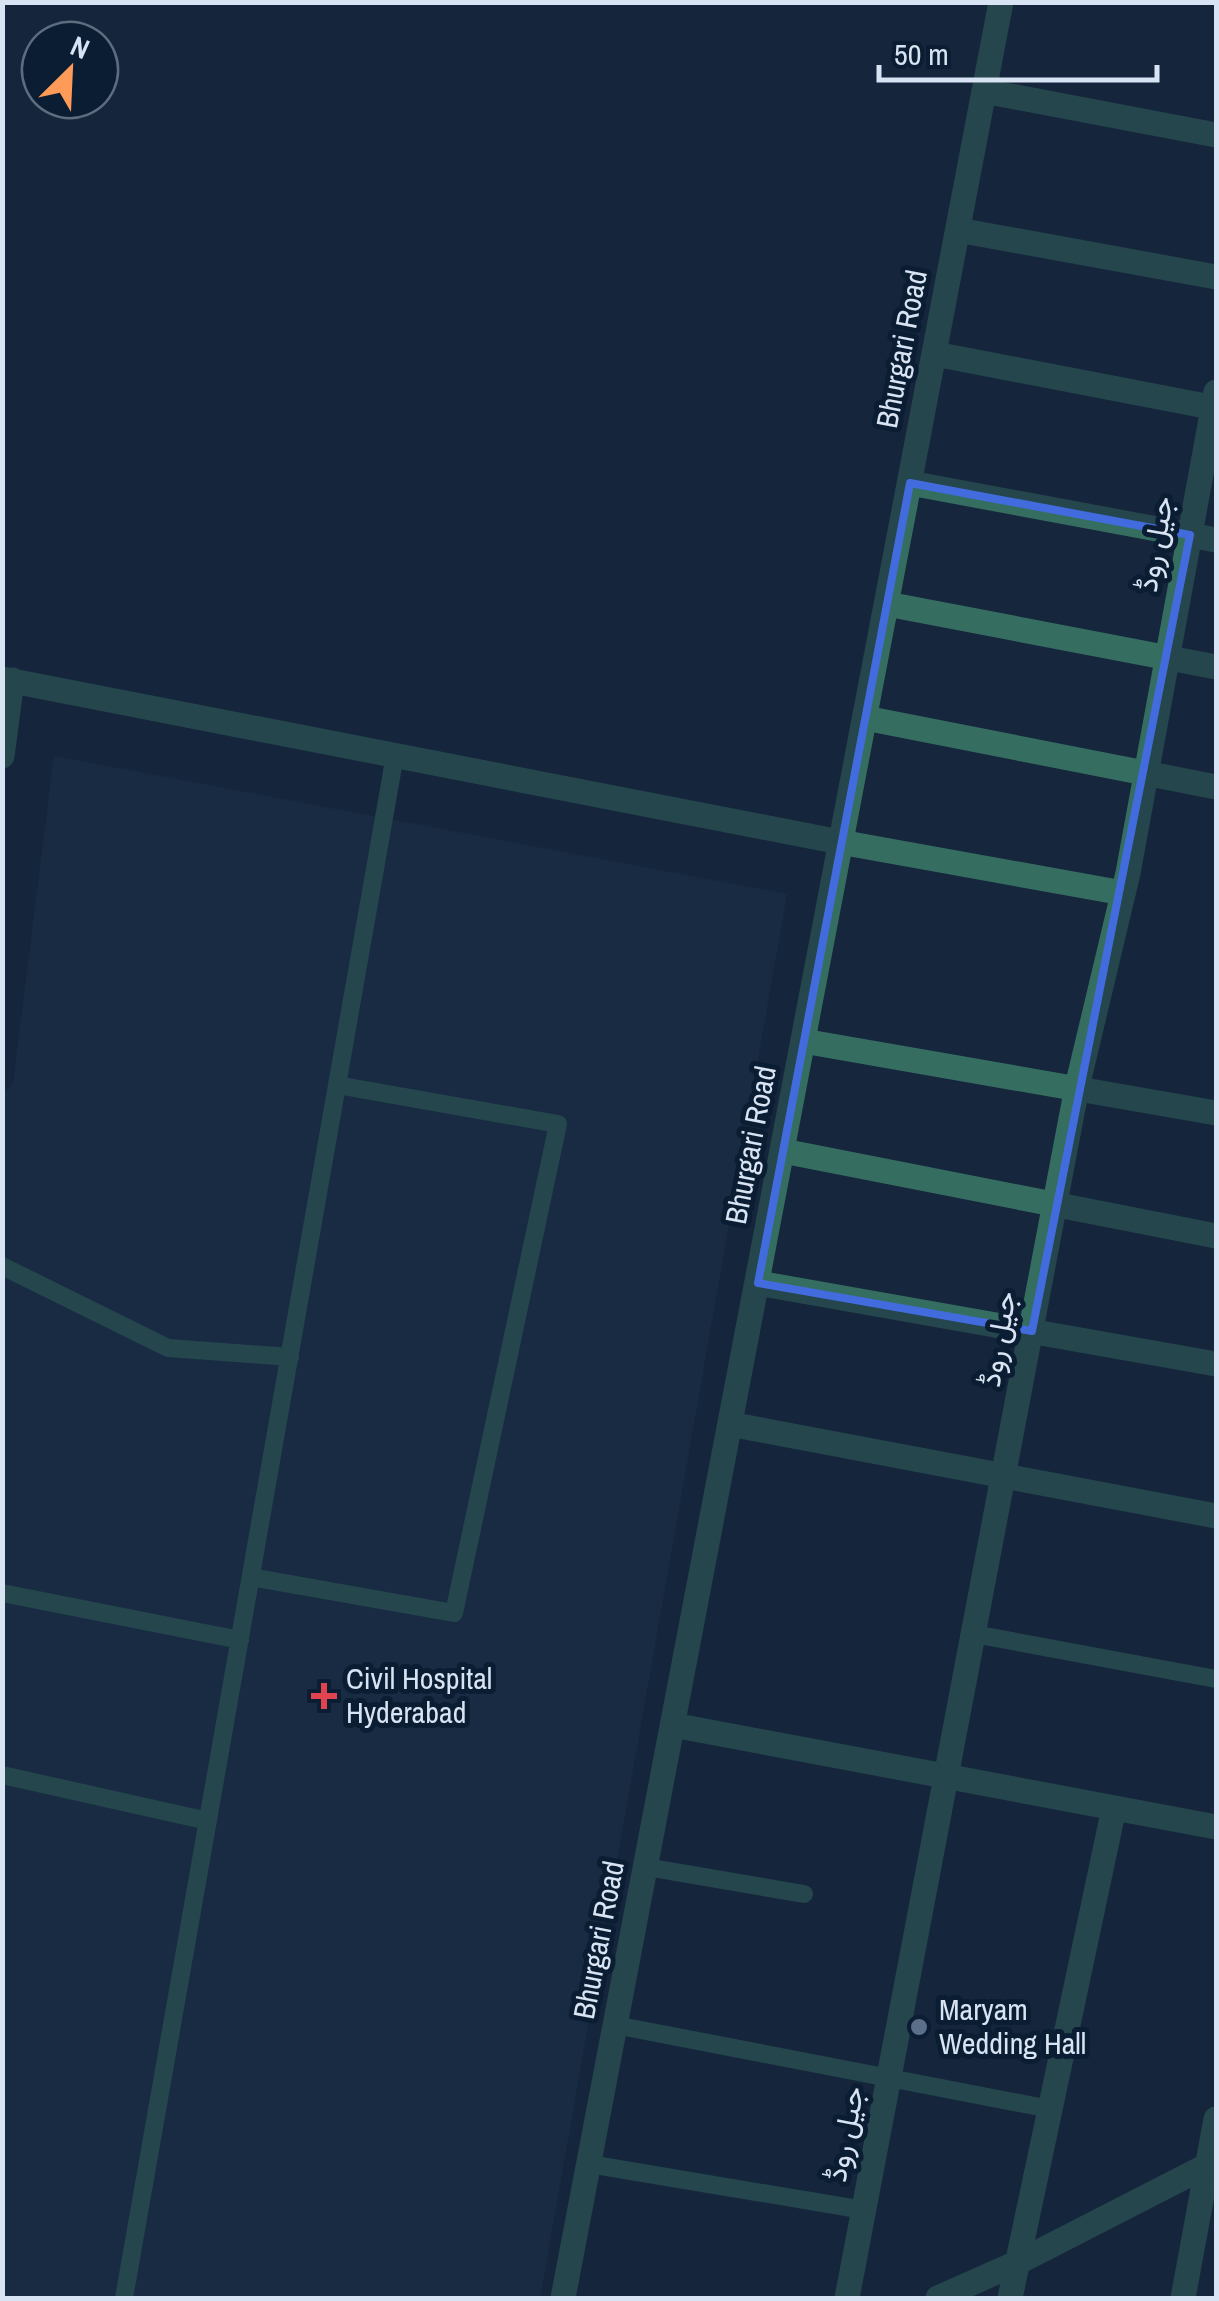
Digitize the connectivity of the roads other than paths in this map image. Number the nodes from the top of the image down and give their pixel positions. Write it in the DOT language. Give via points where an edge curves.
graph roads {
  1 [pos="1002,2"];
  2 [pos="984,91"];
  3 [pos="1216,135"];
  4 [pos="958,230"];
  5 [pos="1216,278"];
  6 [pos="935,354"];
  7 [pos="1216,403"];
  8 [pos="910,483"];
  9 [pos="1190,535"];
  10 [pos="1216,540"];
  11 [pos="887,604"];
  12 [pos="1167,658"];
  13 [pos="1216,667"];
  14 [pos="7,680"];
  15 [pos="865,718"];
  16 [pos="395,755"];
  17 [pos="2,756"];
  18 [pos="1146,773"];
  19 [pos="1216,787"];
  20 [pos="840,842"];
  21 [pos="1123,894"];
  22 [pos="803,1041"];
  23 [pos="337,1084"];
  24 [pos="1078,1088"];
  25 [pos="1216,1113"];
  26 [pos="784,1151"];
  27 [pos="1055,1204"];
  28 [pos="1216,1236"];
  29 [pos="2,1266"];
  30 [pos="758,1283"];
  31 [pos="1032,1331"];
  32 [pos="290,1357"];
  33 [pos="1216,1364"];
  34 [pos="734,1424"];
  35 [pos="1006,1476"];
  36 [pos="1216,1516"];
  37 [pos="250,1577"];
  38 [pos="2,1593"];
  39 [pos="974,1634"];
  40 [pos="240,1640"];
  41 [pos="1216,1678"];
  42 [pos="673,1725"];
  43 [pos="2,1775"];
  44 [pos="946,1776"];
  45 [pos="1114,1808"];
  46 [pos="208,1821"];
  47 [pos="1216,1827"];
  48 [pos="646,1867"];
  49 [pos="804,1894"];
  50 [pos="615,2025"];
  51 [pos="889,2079"];
  52 [pos="1050,2109"];
  53 [pos="1216,2119"];
  54 [pos="589,2164"];
  55 [pos="1212,2165"];
  56 [pos="864,2210"];
  57 [pos="1017,2263"];
  58 [pos="124,2298"];
  59 [pos="563,2298"];
  60 [pos="847,2298"];
  61 [pos="938,2298"];
  62 [pos="1010,2298"];
  63 [pos="1182,2298"];
  1 -- 2 [label="street, Bhurgari Road"];
  2 -- 3 [label="street"];
  2 -- 4 [label="street, Bhurgari Road"];
  4 -- 5 [label="street"];
  4 -- 6 [label="street, Bhurgari Road"];
  6 -- 7 [label="street"];
  6 -- 8 [label="street, Bhurgari Road"];
  7 -- 9 [label="street, جیل روڈ"];
  8 -- 9 [label="street"];
  8 -- 11 [label="street, Bhurgari Road"];
  9 -- 10 [label="street"];
  9 -- 12 [label="street, جیل روڈ"];
  11 -- 12 [label="street"];
  11 -- 15 [label="street, Bhurgari Road"];
  12 -- 13 [label="street"];
  12 -- 18 [label="street, جیل روڈ"];
  14 -- 16 [label="street"];
  14 -- 17 [label="street"];
  15 -- 18 [label="street"];
  15 -- 20 [label="street, Bhurgari Road"];
  16 -- 20 [label="street"];
  16 -- 23 [label="lane"];
  18 -- 19 [label="street"];
  18 -- 21 [label="street, جیل روڈ"];
  20 -- 21 [label="street"];
  20 -- 22 [label="street, Bhurgari Road"];
  21 -- 24 [label="street, جیل روڈ"];
  22 -- 24 [label="street"];
  22 -- 26 [label="street, Bhurgari Road"];
  23 -- 32 [label="lane"];
  23 -- 37 [label="lane" via="558,1124 454,1613"];
  24 -- 25 [label="street"];
  24 -- 27 [label="street, جیل روڈ"];
  26 -- 27 [label="street"];
  26 -- 30 [label="street, Bhurgari Road"];
  27 -- 28 [label="street"];
  27 -- 31 [label="street, جیل روڈ"];
  29 -- 32 [label="lane" via="168,1348"];
  30 -- 31 [label="street"];
  30 -- 34 [label="street, Bhurgari Road"];
  31 -- 33 [label="street"];
  31 -- 35 [label="street, جیل روڈ"];
  32 -- 37 [label="lane"];
  34 -- 35 [label="street"];
  34 -- 42 [label="street, Bhurgari Road"];
  35 -- 36 [label="street"];
  35 -- 39 [label="street, جیل روڈ"];
  37 -- 40 [label="lane"];
  38 -- 40 [label="lane"];
  39 -- 41 [label="lane"];
  39 -- 44 [label="street, جیل روڈ"];
  40 -- 46 [label="lane"];
  42 -- 44 [label="street"];
  42 -- 48 [label="street, Bhurgari Road"];
  43 -- 46 [label="lane"];
  44 -- 45 [label="street"];
  44 -- 51 [label="street, جیل روڈ"];
  45 -- 47 [label="street"];
  45 -- 52 [label="street"];
  46 -- 58 [label="lane"];
  48 -- 49 [label="lane"];
  48 -- 50 [label="street, Bhurgari Road"];
  50 -- 51 [label="lane"];
  50 -- 54 [label="street, Bhurgari Road"];
  51 -- 52 [label="lane"];
  51 -- 56 [label="street, جیل روڈ"];
  52 -- 57 [label="street"];
  53 -- 55 [label="street"];
  54 -- 56 [label="lane"];
  54 -- 59 [label="street, Bhurgari Road"];
  55 -- 57 [label="street"];
  55 -- 63 [label="street"];
  56 -- 60 [label="street, جیل روڈ"];
  57 -- 61 [label="street"];
  57 -- 62 [label="street"];
}
